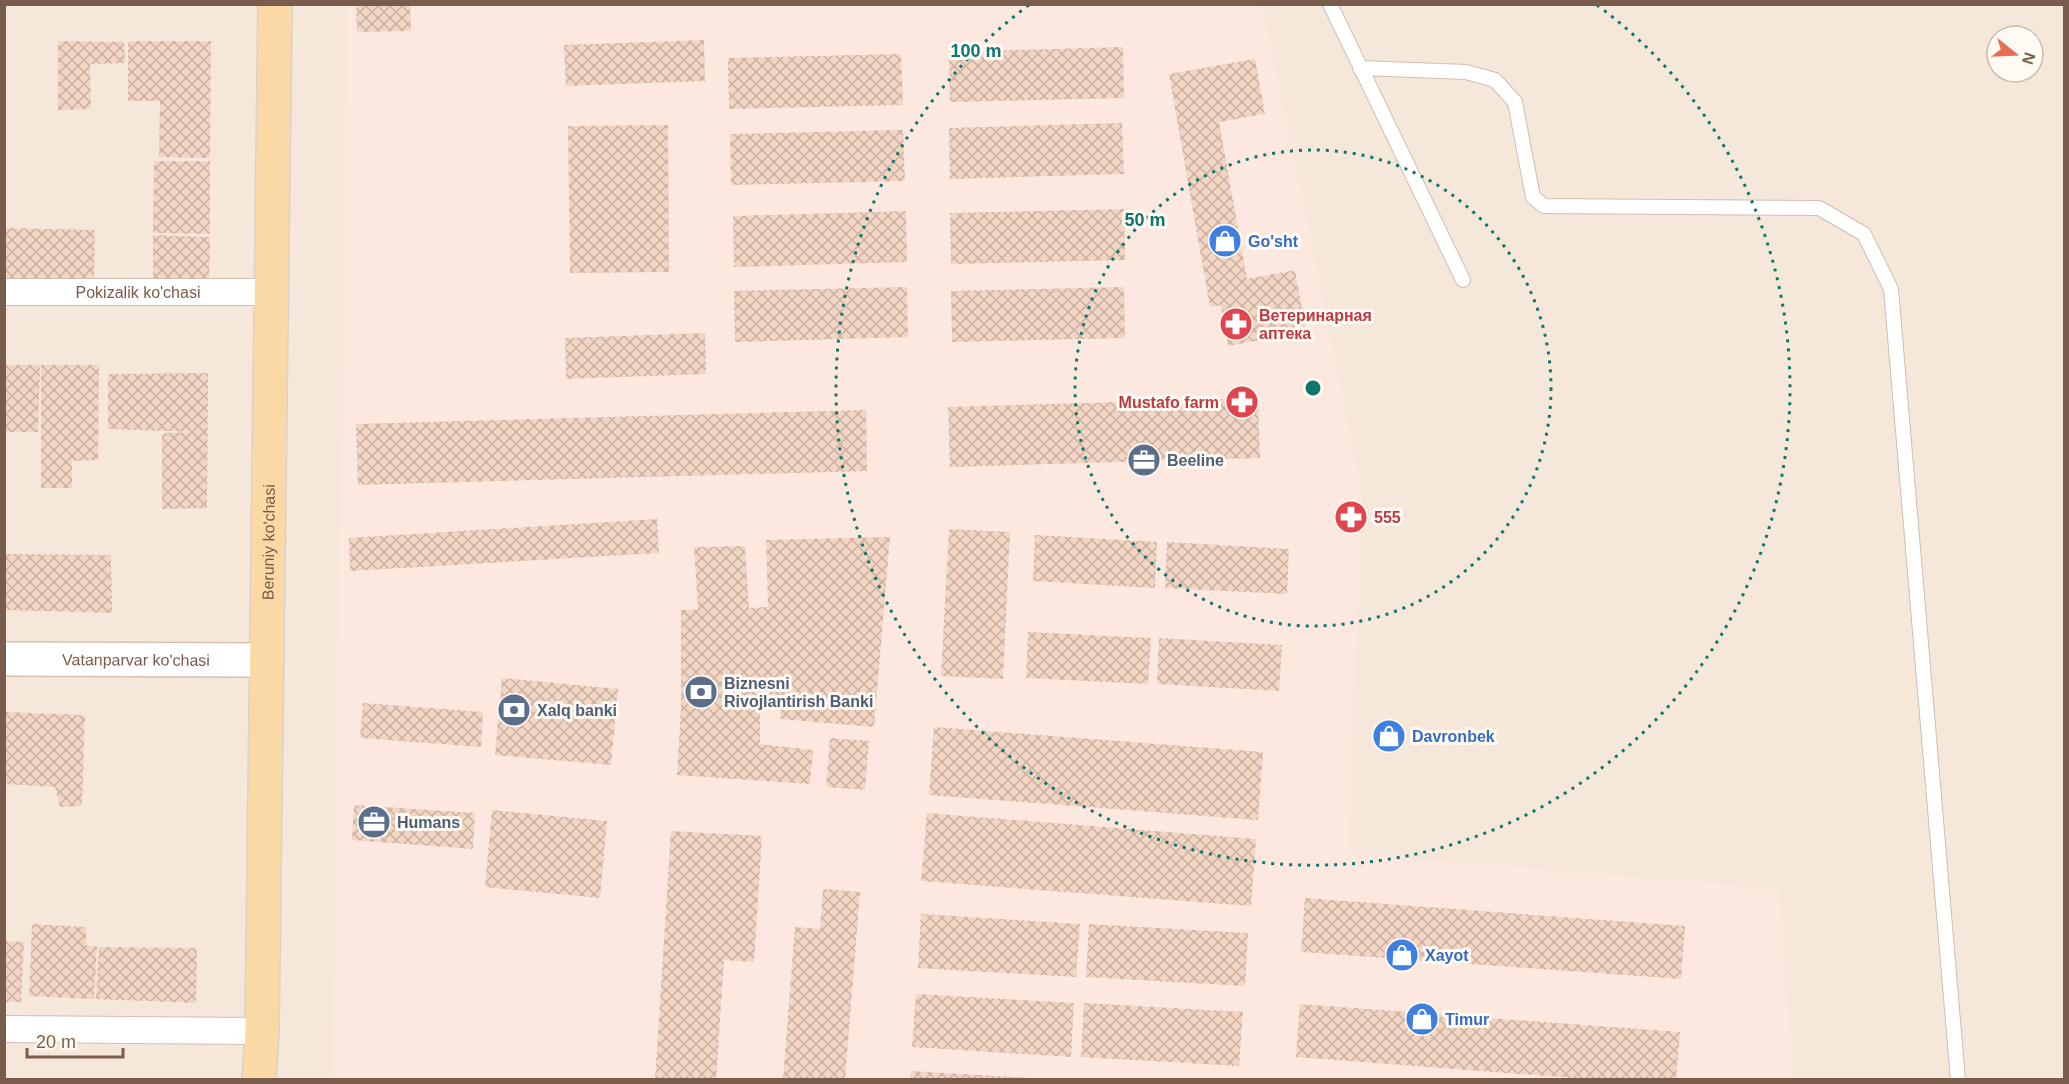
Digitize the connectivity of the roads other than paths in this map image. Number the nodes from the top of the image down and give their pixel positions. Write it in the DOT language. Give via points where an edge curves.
graph roads {
  1 [pos="275,4"];
  2 [pos="1330,4"];
  3 [pos="1360,68"];
  4 [pos="1462,279"];
  5 [pos="4,292"];
  6 [pos="271,292"];
  7 [pos="4,659"];
  8 [pos="267,660"];
  9 [pos="4,1029"];
  10 [pos="262,1031"];
  11 [pos="259,1080"];
  12 [pos="1958,1080"];
  1 -- 6 [label="main road, Beruniy ko'chasi"];
  2 -- 3 [label="lane"];
  3 -- 4 [label="lane"];
  3 -- 12 [label="lane" via="1466,72 1495,80 1515,102 1533,197 1544,206 1819,208 1864,234 1891,290"];
  5 -- 6 [label="street, Pokizalik ko'chasi"];
  6 -- 8 [label="main road, Beruniy ko'chasi"];
  7 -- 8 [label="street, Vatanparvar ko'chasi"];
  8 -- 10 [label="main road, Beruniy ko'chasi"];
  9 -- 10 [label="street"];
  10 -- 11 [label="main road, Beruniy ko'chasi"];
}
